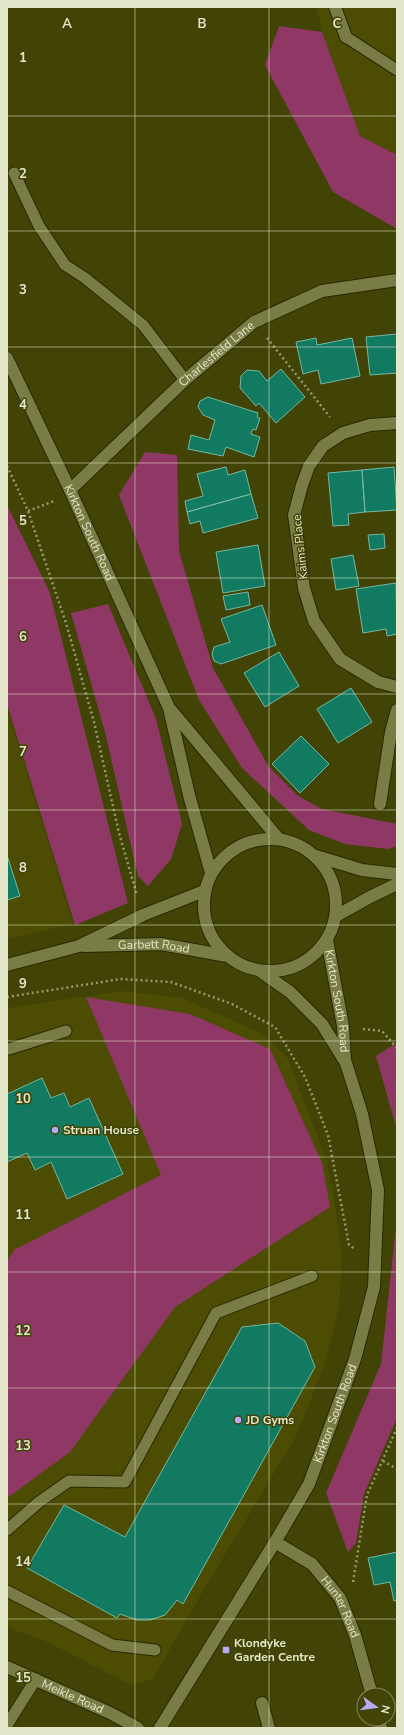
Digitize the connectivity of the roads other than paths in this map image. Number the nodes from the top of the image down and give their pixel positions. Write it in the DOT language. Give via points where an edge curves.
graph roads {
  1 [pos="335,7"];
  2 [pos="346,37"];
  3 [pos="397,70"];
  4 [pos="14,173"];
  5 [pos="397,280"];
  6 [pos="7,358"];
  7 [pos="185,380"];
  8 [pos="397,423"];
  9 [pos="70,490"];
  10 [pos="397,687"];
  11 [pos="169,708"];
  12 [pos="397,710"];
  13 [pos="380,804"];
  14 [pos="278,838"];
  15 [pos="316,856"];
  16 [pos="211,874"];
  17 [pos="397,874"];
  18 [pos="397,884"];
  19 [pos="204,891"];
  20 [pos="336,916"];
  21 [pos="327,940"];
  22 [pos="79,946"];
  23 [pos="227,956"];
  24 [pos="7,965"];
  25 [pos="260,971"];
  26 [pos="66,1031"];
  27 [pos="8,1047"];
  28 [pos="346,1063"];
  29 [pos="312,1276"];
  30 [pos="7,1530"];
  31 [pos="275,1542"];
  32 [pos="7,1591"];
  33 [pos="155,1650"];
  34 [pos="7,1667"];
  35 [pos="36,1679"];
  36 [pos="370,1687"];
  37 [pos="262,1703"];
  38 [pos="7,1725"];
  39 [pos="138,1728"];
  40 [pos="160,1728"];
  41 [pos="269,1728"];
  1 -- 2 [label="street"];
  2 -- 3 [label="lane"];
  4 -- 7 [label="lane" via="40,226 65,265 143,325"];
  5 -- 7 [label="street, Charlesfield Lane" via="322,291 254,322"];
  6 -- 9 [label="street, Kirkton South Road"];
  7 -- 9 [label="street, Charlesfield Lane"];
  8 -- 10 [label="street, Kaims Place" via="370,425 343,433 323,446 309,466 294,515 304,588 314,621 340,659 378,682"];
  9 -- 11 [label="street, Kirkton South Road"];
  11 -- 14 [label="street, Kirkton South Road"];
  11 -- 16 [label="street, Kirkton South Road"];
  12 -- 13 [label="street"];
  14 -- 15 [label="street" via="300,845"];
  14 -- 16 [label="street" via="260,839 237,846 218,863"];
  15 -- 17 [label="street" via="362,870"];
  15 -- 20 [label="street" via="332,881 336,897"];
  16 -- 19 [label="street"];
  18 -- 20 [label="street"];
  19 -- 22 [label="street, Garbett Road" via="143,915"];
  19 -- 23 [label="street" via="203,908 206,923 212,939"];
  20 -- 21 [label="street"];
  21 -- 25 [label="street" via="315,954 299,965 273,972"];
  21 -- 28 [label="street, Kirkton South Road" via="343,1026"];
  22 -- 23 [label="street, Garbett Road" via="161,944"];
  22 -- 24 [label="street, Garbett Road"];
  23 -- 25 [label="street" via="240,965"];
  25 -- 28 [label="street, Kirkton South Road" via="290,992 322,1024"];
  26 -- 27 [label="lane"];
  28 -- 31 [label="street, Kirkton South Road" via="362,1114 378,1190 374,1287 355,1359 309,1484"];
  29 -- 30 [label="lane" via="216,1313 125,1482 69,1481 39,1502"];
  31 -- 36 [label="street, Hunter Road" via="312,1564 340,1598"];
  31 -- 40 [label="street, Kirkton South Road"];
  32 -- 33 [label="lane" via="112,1646"];
  34 -- 35 [label="street, Meikle Road"];
  35 -- 38 [label="lane"];
  35 -- 39 [label="street, Meikle Road"];
  37 -- 41 [label="street"];
}
